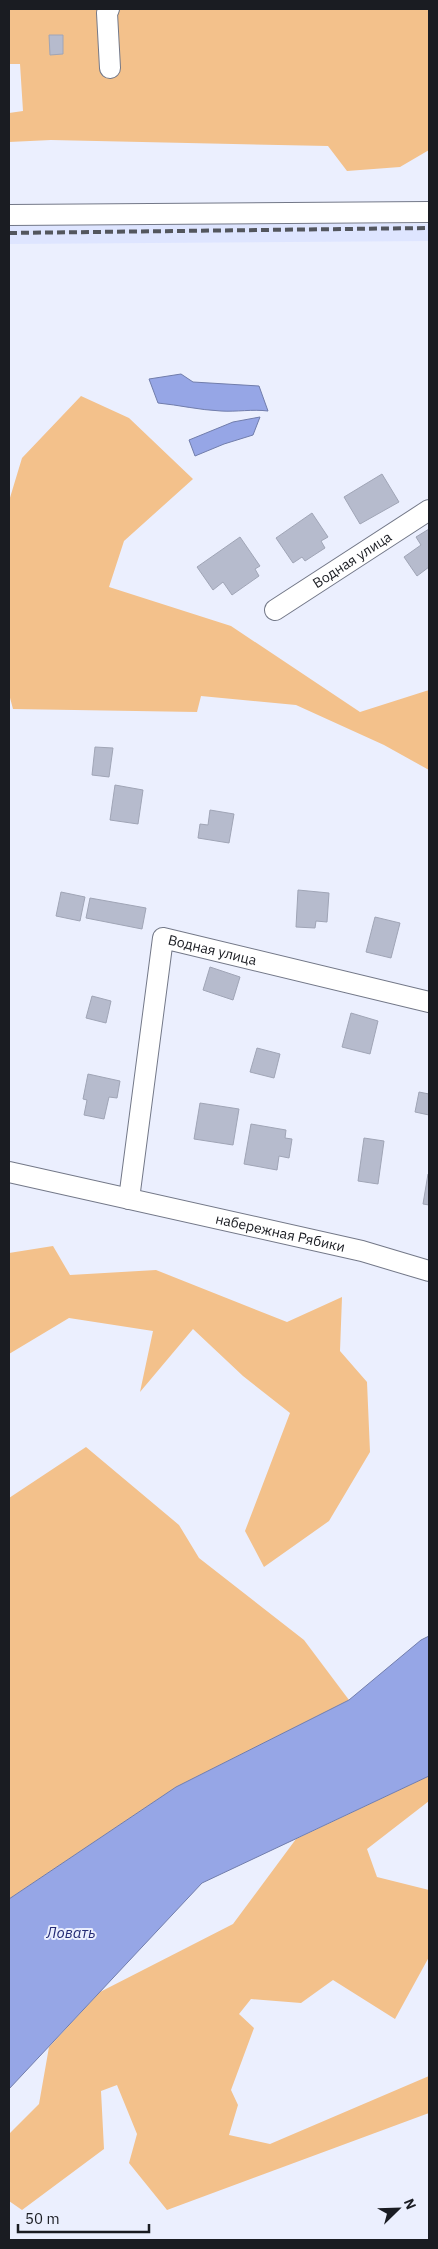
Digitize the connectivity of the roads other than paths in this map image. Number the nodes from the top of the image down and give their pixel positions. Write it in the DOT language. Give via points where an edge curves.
graph roads {
  1 [pos="109,9"];
  2 [pos="110,68"];
  3 [pos="429,212"];
  4 [pos="9,215"];
  5 [pos="429,510"];
  6 [pos="275,610"];
  7 [pos="429,1002"];
  8 [pos="9,1172"];
  9 [pos="129,1199"];
  10 [pos="429,1271"];
  1 -- 2 [label="street"];
  3 -- 4 [label="street"];
  5 -- 6 [label="street, Водная улица"];
  7 -- 9 [label="street, Водная улица" via="162,938"];
  8 -- 9 [label="street, набережная Рябики"];
  9 -- 10 [label="street, набережная Рябики" via="362,1251"];
}
